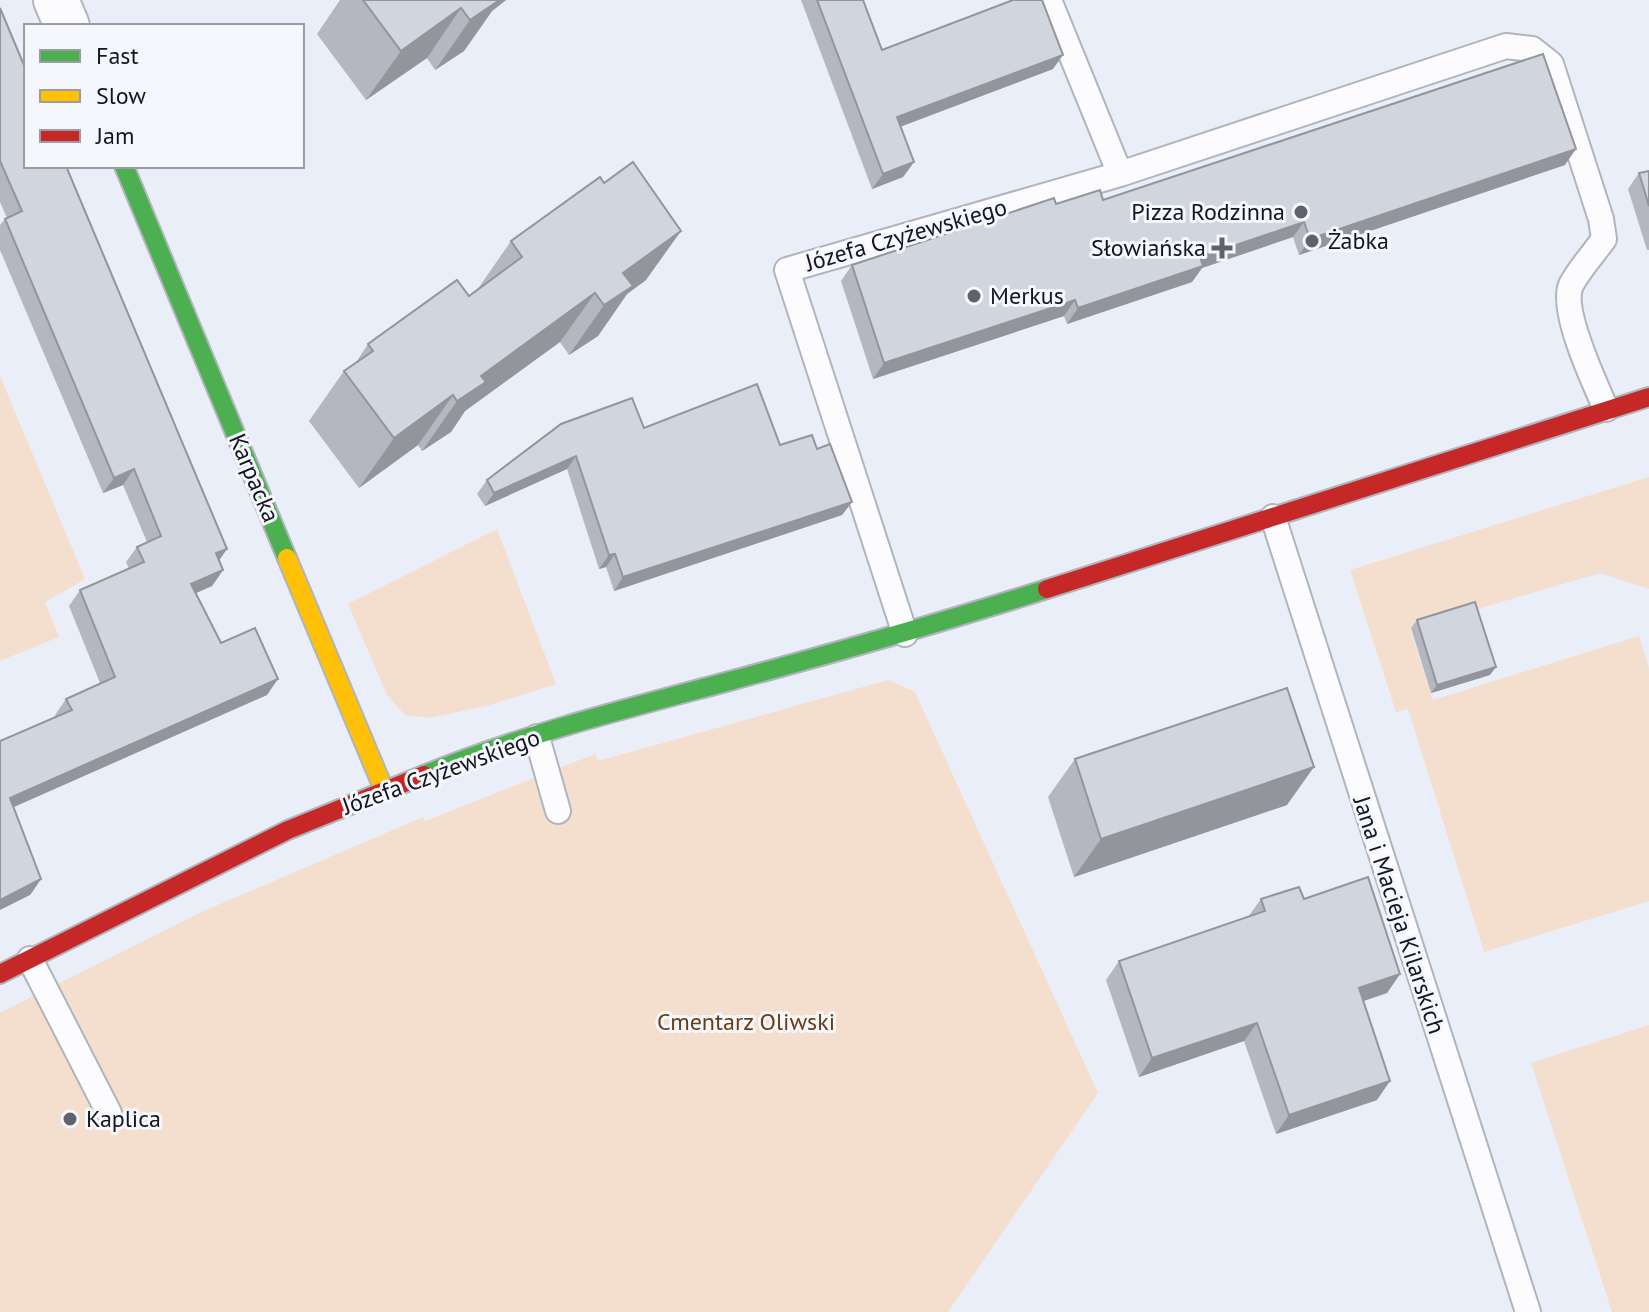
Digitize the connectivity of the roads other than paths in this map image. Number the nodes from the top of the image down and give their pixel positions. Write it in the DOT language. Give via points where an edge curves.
graph roads {
  1 [pos="56,0"];
  2 [pos="1049,0"];
  3 [pos="66,24"];
  4 [pos="125,168"];
  5 [pos="1120,174"];
  6 [pos="1649,397"];
  7 [pos="1606,409"];
  8 [pos="1273,517"];
  9 [pos="905,634"];
  10 [pos="537,737"];
  11 [pos="384,790"];
  12 [pos="558,811"];
  13 [pos="30,959"];
  14 [pos="0,974"];
  15 [pos="109,1113"];
  16 [pos="1528,1312"];
  1 -- 3 [label="street"];
  2 -- 5 [label="lane"];
  4 -- 11 [label="street, Karpacka"];
  5 -- 7 [label="lane" via="1506,46 1532,49 1551,64 1601,219 1604,239 1570,287 1583,357"];
  5 -- 9 [label="lane, Józefa Czyżewskiego" via="787,270"];
  6 -- 7 [label="street, Józefa Czyżewskiego"];
  7 -- 8 [label="street, Józefa Czyżewskiego"];
  8 -- 9 [label="street, Józefa Czyżewskiego"];
  8 -- 16 [label="lane, Jana i Macieja Kilarskich"];
  9 -- 10 [label="street, Józefa Czyżewskiego"];
  10 -- 11 [label="street, Józefa Czyżewskiego"];
  10 -- 12 [label="lane"];
  11 -- 13 [label="street, Józefa Czyżewskiego" via="288,830"];
  13 -- 14 [label="street, Józefa Czyżewskiego"];
  13 -- 15 [label="lane"];
}
